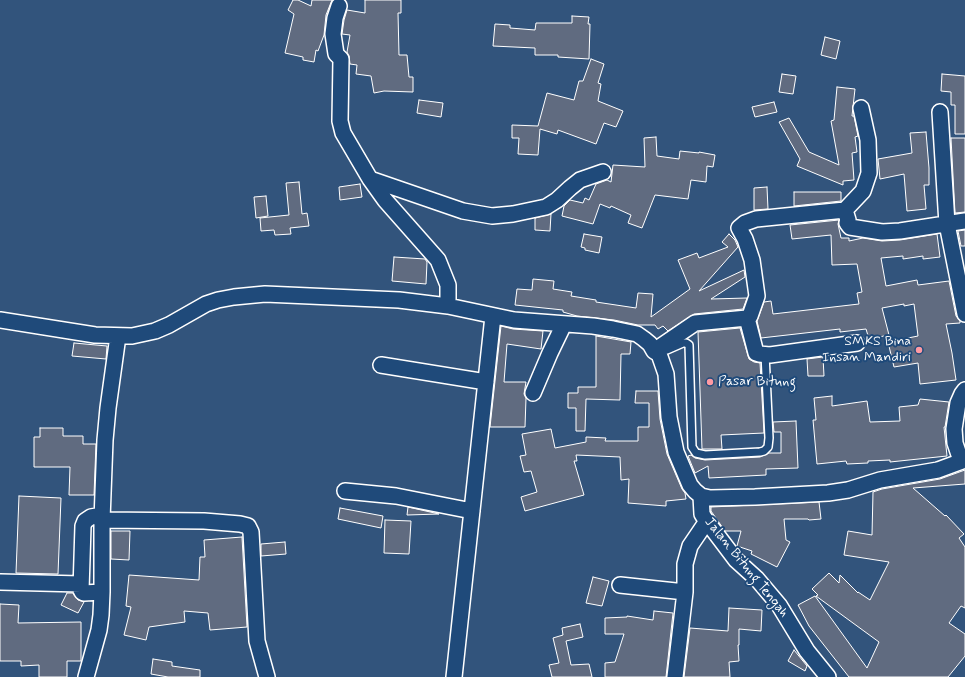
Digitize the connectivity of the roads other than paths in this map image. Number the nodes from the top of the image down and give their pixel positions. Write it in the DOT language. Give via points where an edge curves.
graph roads {
  1 [pos="339,6"];
  2 [pos="861,108"];
  3 [pos="940,112"];
  4 [pos="603,172"];
  5 [pos="370,178"];
  6 [pos="845,210"];
  7 [pos="965,221"];
  8 [pos="948,224"];
  9 [pos="448,306"];
  10 [pos="965,314"];
  11 [pos="493,316"];
  12 [pos="747,318"];
  13 [pos="0,320"];
  14 [pos="564,324"];
  15 [pos="118,336"];
  16 [pos="857,343"];
  17 [pos="656,352"];
  18 [pos="765,353"];
  19 [pos="381,365"];
  20 [pos="486,382"];
  21 [pos="965,390"];
  22 [pos="534,393"];
  23 [pos="963,461"];
  24 [pos="345,491"];
  25 [pos="701,496"];
  26 [pos="472,511"];
  27 [pos="102,517"];
  28 [pos="707,522"];
  29 [pos="0,582"];
  30 [pos="81,584"];
  31 [pos="620,585"];
  32 [pos="102,592"];
  33 [pos="685,592"];
  34 [pos="86,677"];
  35 [pos="267,677"];
  36 [pos="454,677"];
  37 [pos="675,677"];
  38 [pos="828,677"];
  1 -- 5 [label="street" via="333,34 336,54 342,60 340,121 343,133"];
  2 -- 6 [label="street" via="867,136 869,173 863,191"];
  3 -- 8 [label="street"];
  4 -- 5 [label="street" via="580,180 546,207 492,216 463,211"];
  5 -- 9 [label="street" via="385,200 438,260 448,285"];
  6 -- 8 [label="street" via="847,223 854,229 882,232"];
  6 -- 12 [label="street" via="756,219 739,228 752,260 757,296"];
  7 -- 8 [label="street"];
  8 -- 10 [label="street"];
  9 -- 11 [label="street"];
  9 -- 15 [label="street" via="381,298 265,294 234,297 206,304 155,331"];
  11 -- 14 [label="street"];
  11 -- 20 [label="street"];
  12 -- 17 [label="street" via="695,323"];
  12 -- 18 [label="street" via="756,353"];
  13 -- 15 [label="street"];
  14 -- 17 [label="street" via="630,332 644,339"];
  14 -- 22 [label="street"];
  15 -- 27 [label="street" via="108,408"];
  16 -- 18 [label="street" via="770,355"];
  17 -- 18 [label="lane" via="679,344 689,345 692,447 696,453 705,455 760,452 768,447"];
  17 -- 25 [label="street" via="666,374 669,417 676,452 690,484"];
  19 -- 20 [label="street"];
  20 -- 26 [label="street"];
  21 -- 23 [label="street" via="958,403 954,429 955,443"];
  23 -- 25 [label="street" via="938,470 880,480 828,494 710,498"];
  24 -- 26 [label="street" via="396,496"];
  25 -- 28 [label="street, Jalan Bitung Tengah" via="702,514"];
  26 -- 36 [label="street"];
  27 -- 30 [label="street" via="91,517 83,526"];
  27 -- 32 [label="street"];
  27 -- 35 [label="street" via="204,521 248,526 251,532 257,641"];
  28 -- 33 [label="street" via="687,554 684,564"];
  28 -- 38 [label="street, Jalan Bitung Tengah" via="736,560 757,579 779,605 807,651"];
  29 -- 30 [label="street"];
  30 -- 32 [label="street" via="84,593"];
  31 -- 33 [label="street"];
  32 -- 34 [label="street" via="99,630"];
  33 -- 37 [label="street"];
}
